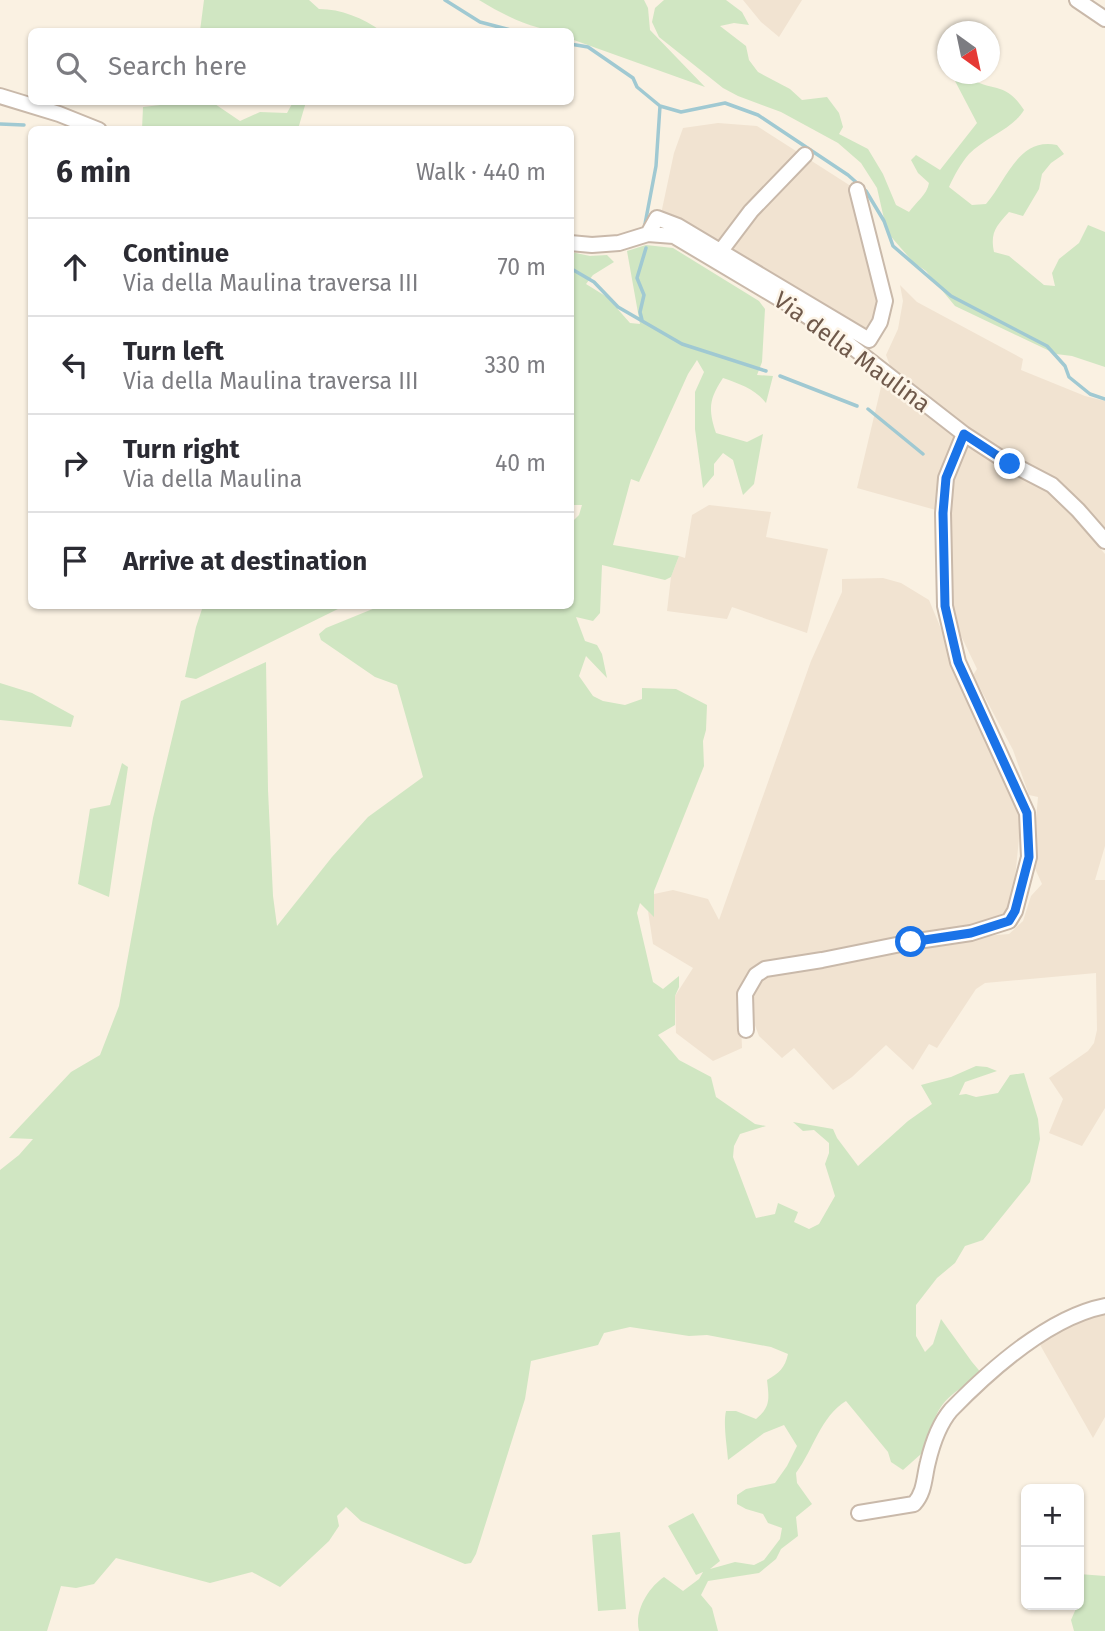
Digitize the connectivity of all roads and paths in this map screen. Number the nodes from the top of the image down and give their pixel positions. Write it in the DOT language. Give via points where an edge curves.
graph roads {
  1 [pos="1077,0"];
  2 [pos="1105,19"];
  3 [pos="0,96"];
  4 [pos="28,104"];
  5 [pos="30,105"];
  6 [pos="89,126"];
  7 [pos="805,155"];
  8 [pos="858,190"];
  9 [pos="574,244"];
  10 [pos="718,255"];
  11 [pos="964,434"];
  12 [pos="1105,541"];
  13 [pos="746,1030"];
  14 [pos="1105,1306"];
  15 [pos="859,1513"];
  1 -- 2 [label="street"];
  3 -- 4 [label="street"];
  5 -- 6 [label="street"];
  7 -- 10 [label="street" via="751,211"];
  8 -- 10 [label="street" via="885,301 869,340"];
  9 -- 10 [label="street, Via della Maulina" via="619,243 648,234 674,236"];
  10 -- 11 [label="street, Via della Maulina" via="842,339"];
  11 -- 12 [label="street, Via della Maulina" via="1052,485"];
  11 -- 13 [label="street" via="946,478 945,606 958,662 1027,813 1029,857 1015,911 1009,921 971,933 765,969 745,995"];
  14 -- 15 [label="street" via="1072,1318 1021,1347 951,1410 914,1504"];
}
